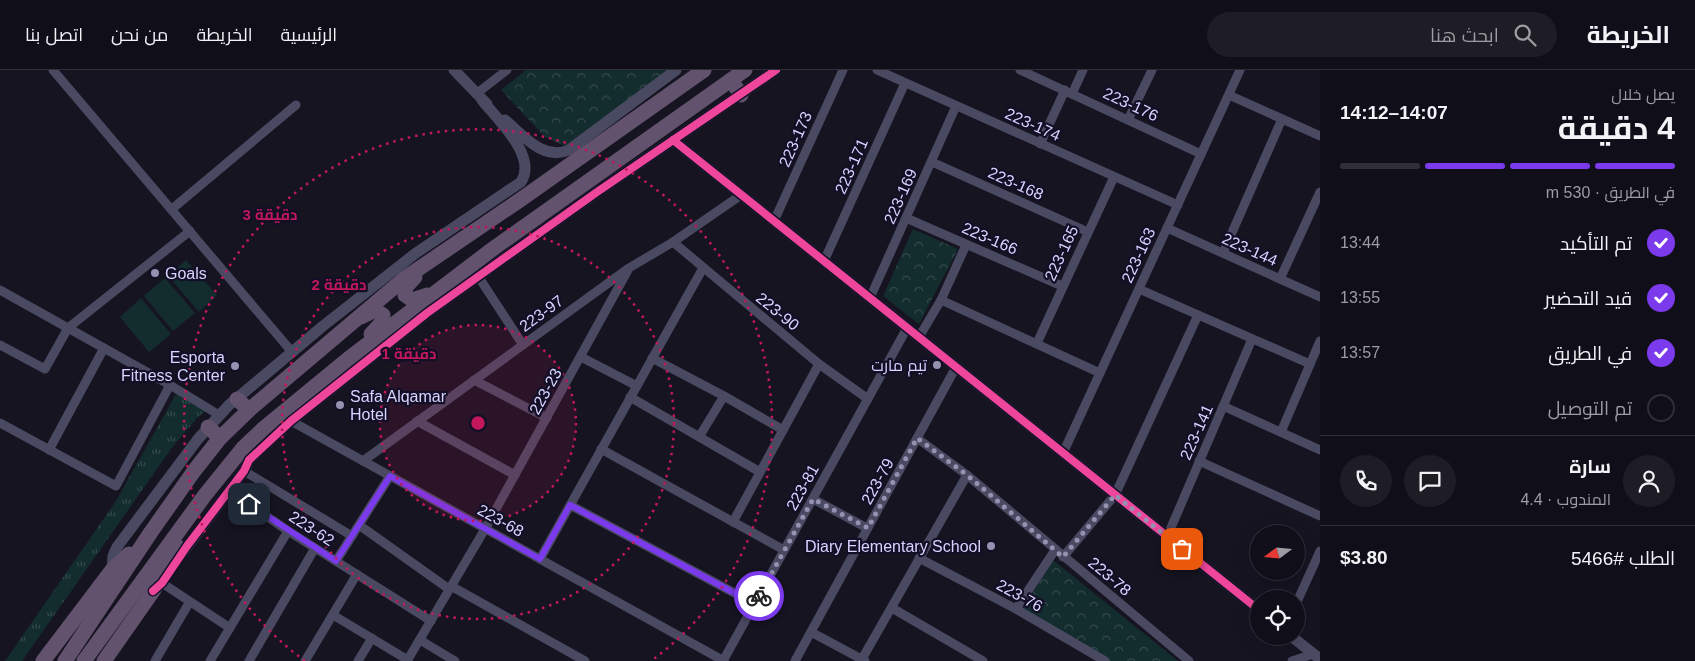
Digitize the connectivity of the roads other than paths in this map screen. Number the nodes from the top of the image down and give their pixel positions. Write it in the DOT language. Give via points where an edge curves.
graph roads {
  1 [pos="53,70"];
  2 [pos="454,70"];
  3 [pos="507,70"];
  4 [pos="676,70"];
  5 [pos="704,70"];
  6 [pos="745,70"];
  7 [pos="776,70"];
  8 [pos="843,70"];
  9 [pos="876,70"];
  10 [pos="1020,70"];
  11 [pos="1083,70"];
  12 [pos="1152,70"];
  13 [pos="1240,70"];
  14 [pos="731,80"];
  15 [pos="905,83"];
  16 [pos="1068,92"];
  17 [pos="741,95"];
  18 [pos="1229,95"];
  19 [pos="479,97"];
  20 [pos="296,105"];
  21 [pos="956,106"];
  22 [pos="624,118"];
  23 [pos="1282,119"];
  24 [pos="1128,120"];
  25 [pos="1320,136"];
  26 [pos="673,140"];
  27 [pos="1040,144"];
  28 [pos="1201,154"];
  29 [pos="932,162"];
  30 [pos="1114,177"];
  31 [pos="1320,192"];
  32 [pos="518,193"];
  33 [pos="741,194"];
  34 [pos="574,200"];
  35 [pos="1178,205"];
  36 [pos="172,209"];
  37 [pos="906,218"];
  38 [pos="774,221"];
  39 [pos="1167,228"];
  40 [pos="190,231"];
  41 [pos="1088,232"];
  42 [pos="673,242"];
  43 [pos="966,244"];
  44 [pos="448,247"];
  45 [pos="1223,253"];
  46 [pos="824,261"];
  47 [pos="629,268"];
  48 [pos="703,268"];
  49 [pos="478,276"];
  50 [pos="454,279"];
  51 [pos="1280,279"];
  52 [pos="1062,286"];
  53 [pos="1139,289"];
  54 [pos="0,290"];
  55 [pos="1320,297"];
  56 [pos="870,298"];
  57 [pos="941,300"];
  58 [pos="1198,315"];
  59 [pos="68,328"];
  60 [pos="907,328"];
  61 [pos="332,331"];
  62 [pos="919,337"];
  63 [pos="1252,339"];
  64 [pos="1320,341"];
  65 [pos="1037,343"];
  66 [pos="0,345"];
  67 [pos="523,345"];
  68 [pos="104,348"];
  69 [pos="292,352"];
  70 [pos="581,358"];
  71 [pos="652,358"];
  72 [pos="348,359"];
  73 [pos="819,364"];
  74 [pos="1310,364"];
  75 [pos="956,367"];
  76 [pos="1100,373"];
  77 [pos="474,380"];
  78 [pos="170,385"];
  79 [pos="637,386"];
  80 [pos="724,396"];
  81 [pos="630,397"];
  82 [pos="237,399"];
  83 [pos="868,399"];
  84 [pos="1223,406"];
  85 [pos="248,410"];
  86 [pos="219,415"];
  87 [pos="547,418"];
  88 [pos="290,421"];
  89 [pos="0,422"];
  90 [pos="417,422"];
  91 [pos="208,428"];
  92 [pos="783,430"];
  93 [pos="1281,432"];
  94 [pos="700,437"];
  95 [pos="220,438"];
  96 [pos="917,438"];
  97 [pos="601,449"];
  98 [pos="49,450"];
  99 [pos="1320,450"];
  100 [pos="1063,453"];
  101 [pos="363,461"];
  102 [pos="1199,461"];
  103 [pos="244,471"];
  104 [pos="760,472"];
  105 [pos="515,474"];
  106 [pos="967,475"];
  107 [pos="390,476"];
  108 [pos="229,490"];
  109 [pos="1115,495"];
  110 [pos="813,499"];
  111 [pos="207,505"];
  112 [pos="570,505"];
  113 [pos="1320,516"];
  114 [pos="733,522"];
  115 [pos="359,525"];
  116 [pos="868,528"];
  117 [pos="485,529"];
  118 [pos="288,531"];
  119 [pos="151,532"];
  120 [pos="352,536"];
  121 [pos="1167,536"];
  122 [pos="316,548"];
  123 [pos="784,550"];
  124 [pos="1055,550"];
  125 [pos="1320,551"];
  126 [pos="1063,557"];
  127 [pos="919,558"];
  128 [pos="540,559"];
  129 [pos="336,561"];
  130 [pos="112,570"];
  131 [pos="357,574"];
  132 [pos="158,587"];
  133 [pos="450,588"];
  134 [pos="1302,590"];
  135 [pos="189,603"];
  136 [pos="1250,603"];
  137 [pos="755,604"];
  138 [pos="892,608"];
  139 [pos="1016,609"];
  140 [pos="333,615"];
  141 [pos="431,621"];
  142 [pos="230,628"];
  143 [pos="811,632"];
  144 [pos="372,638"];
  145 [pos="420,640"];
  146 [pos="1302,645"];
  147 [pos="708,657"];
  148 [pos="1317,657"];
  149 [pos="408,660"];
  150 [pos="864,660"];
  151 [pos="43,661"];
  152 [pos="65,661"];
  153 [pos="84,661"];
  154 [pos="104,661"];
  155 [pos="156,661"];
  156 [pos="210,661"];
  157 [pos="249,661"];
  158 [pos="305,661"];
  159 [pos="358,661"];
  160 [pos="453,661"];
  161 [pos="585,661"];
  162 [pos="723,661"];
  163 [pos="795,661"];
  164 [pos="983,661"];
  165 [pos="1105,661"];
  166 [pos="1189,661"];
  167 [pos="1292,661"];
  1 -- 36 [label="street"];
  2 -- 19 [label="street"];
  3 -- 19 [label="street"];
  4 -- 22 [label="street"];
  5 -- 22 [label="highway"];
  6 -- 14 [label="highway"];
  7 -- 17 [label="street"];
  8 -- 38 [label="street, 223-173"];
  9 -- 15 [label="street, 223-174"];
  10 -- 16 [label="street, 223-176"];
  11 -- 16 [label="street"];
  12 -- 24 [label="street"];
  13 -- 18 [label="street, 223-163"];
  14 -- 17 [label="highway"];
  14 -- 34 [label="highway"];
  15 -- 21 [label="street, 223-174"];
  15 -- 46 [label="street, 223-171"];
  16 -- 24 [label="street, 223-176"];
  16 -- 27 [label="street"];
  17 -- 26 [label="street"];
  18 -- 23 [label="street"];
  18 -- 28 [label="street, 223-163"];
  19 -- 22 [label="street" via="539,148 551,154 569,150"];
  19 -- 32 [label="street" via="523,154 526,167"];
  20 -- 36 [label="street"];
  21 -- 27 [label="street, 223-174"];
  21 -- 29 [label="street, 223-169"];
  22 -- 32 [label="highway"];
  23 -- 25 [label="street"];
  23 -- 45 [label="street"];
  24 -- 28 [label="street, 223-176"];
  26 -- 33 [label="street"];
  26 -- 34 [label="street"];
  27 -- 30 [label="street, 223-174"];
  28 -- 35 [label="street, 223-163"];
  29 -- 37 [label="street, 223-169"];
  29 -- 41 [label="street, 223-168"];
  30 -- 35 [label="street, 223-174"];
  30 -- 41 [label="street, 223-165"];
  31 -- 51 [label="street"];
  32 -- 44 [label="highway"];
  32 -- 61 [label="street" via="416,253"];
  33 -- 38 [label="street"];
  33 -- 42 [label="street, 223-97"];
  34 -- 49 [label="street"];
  34 -- 50 [label="highway"];
  35 -- 39 [label="street, 223-163"];
  36 -- 40 [label="street"];
  37 -- 43 [label="street, 223-166"];
  37 -- 56 [label="street, 223-169"];
  38 -- 46 [label="street"];
  39 -- 45 [label="street, 223-144"];
  39 -- 53 [label="street, 223-163"];
  40 -- 59 [label="street"];
  40 -- 69 [label="street"];
  41 -- 52 [label="street, 223-165"];
  42 -- 47 [label="street, 223-97"];
  42 -- 48 [label="street, 223-90"];
  43 -- 52 [label="street, 223-166"];
  43 -- 57 [label="street"];
  44 -- 50 [label="highway" via="407,284 405,294 409,300 417,300"];
  44 -- 61 [label="highway"];
  45 -- 51 [label="street, 223-144"];
  46 -- 56 [label="street"];
  47 -- 67 [label="street, 223-97"];
  47 -- 70 [label="street, 223-23"];
  48 -- 71 [label="street"];
  48 -- 73 [label="street, 223-90"];
  49 -- 67 [label="street"];
  49 -- 88 [label="street" via="392,339"];
  50 -- 72 [label="highway"];
  51 -- 55 [label="street, 223-144"];
  52 -- 65 [label="street, 223-165"];
  53 -- 58 [label="street"];
  53 -- 76 [label="street, 223-163"];
  54 -- 59 [label="street"];
  56 -- 60 [label="street"];
  57 -- 62 [label="street"];
  57 -- 65 [label="street"];
  58 -- 63 [label="street"];
  58 -- 109 [label="street"];
  59 -- 66 [label="street" via="44,369"];
  59 -- 68 [label="street"];
  60 -- 62 [label="street"];
  60 -- 83 [label="street, 223-81"];
  61 -- 69 [label="street"];
  61 -- 72 [label="highway" via="372,311 379,311 384,317"];
  61 -- 85 [label="highway"];
  62 -- 75 [label="street"];
  63 -- 74 [label="street"];
  63 -- 84 [label="street, 223-141"];
  64 -- 74 [label="street"];
  65 -- 76 [label="street"];
  67 -- 77 [label="street, 223-97"];
  68 -- 78 [label="street"];
  68 -- 98 [label="street"];
  69 -- 82 [label="street"];
  70 -- 79 [label="street"];
  70 -- 87 [label="street, 223-23"];
  71 -- 79 [label="street"];
  71 -- 80 [label="street"];
  72 -- 111 [label="highway" via="243,448"];
  73 -- 83 [label="street, 223-90"];
  73 -- 92 [label="street"];
  74 -- 93 [label="street"];
  75 -- 96 [label="street, 223-79"];
  75 -- 100 [label="street"];
  76 -- 100 [label="street, 223-163"];
  77 -- 87 [label="street"];
  77 -- 90 [label="street, 223-97"];
  78 -- 86 [label="street"];
  78 -- 98 [label="street" via="116,486"];
  79 -- 81 [label="street"];
  80 -- 92 [label="street"];
  80 -- 94 [label="street"];
  81 -- 94 [label="street"];
  81 -- 97 [label="street"];
  82 -- 85 [label="highway"];
  82 -- 86 [label="street"];
  83 -- 110 [label="street, 223-81"];
  84 -- 93 [label="street"];
  84 -- 102 [label="street, 223-141"];
  85 -- 95 [label="highway"];
  86 -- 91 [label="street"];
  87 -- 105 [label="street, 223-23"];
  88 -- 101 [label="street, 223-68"];
  88 -- 103 [label="street" via="249,460"];
  89 -- 98 [label="street"];
  90 -- 101 [label="street, 223-97"];
  90 -- 105 [label="street"];
  91 -- 95 [label="highway"];
  91 -- 130 [label="street" via="117,547"];
  92 -- 104 [label="street"];
  93 -- 99 [label="street"];
  94 -- 104 [label="street"];
  95 -- 119 [label="highway"];
  96 -- 106 [label="street, 223-78"];
  96 -- 116 [label="street, 223-79"];
  97 -- 112 [label="street"];
  97 -- 114 [label="street"];
  100 -- 109 [label="street"];
  101 -- 107 [label="street, 223-68"];
  102 -- 113 [label="street"];
  102 -- 121 [label="street, 223-141"];
  103 -- 108 [label="street"];
  103 -- 120 [label="street"];
  104 -- 114 [label="street"];
  105 -- 117 [label="street, 223-23"];
  106 -- 124 [label="street, 223-78"];
  106 -- 127 [label="street"];
  107 -- 115 [label="street"];
  107 -- 117 [label="street, 223-68"];
  108 -- 111 [label="street"];
  108 -- 118 [label="street, 223-62"];
  109 -- 121 [label="street"];
  109 -- 126 [label="street"];
  110 -- 116 [label="street"];
  110 -- 123 [label="street, 223-81"];
  111 -- 132 [label="highway" via="157,580"];
  111 -- 153 [label="highway"];
  112 -- 128 [label="street"];
  112 -- 137 [label="street"];
  114 -- 123 [label="street"];
  115 -- 120 [label="street"];
  115 -- 133 [label="street"];
  116 -- 143 [label="street, 223-79"];
  117 -- 128 [label="street, 223-68"];
  117 -- 133 [label="street, 223-23"];
  118 -- 122 [label="street, 223-62"];
  118 -- 142 [label="street"];
  119 -- 130 [label="highway"];
  119 -- 152 [label="highway"];
  120 -- 129 [label="street"];
  121 -- 136 [label="street"];
  122 -- 129 [label="street, 223-62"];
  122 -- 157 [label="street"];
  123 -- 137 [label="street, 223-81"];
  124 -- 126 [label="street, 223-78"];
  124 -- 139 [label="street"];
  125 -- 134 [label="street"];
  126 -- 166 [label="street, 223-78"];
  127 -- 138 [label="street"];
  127 -- 139 [label="street, 223-76"];
  128 -- 147 [label="street, 223-68"];
  129 -- 131 [label="street, 223-62"];
  130 -- 151 [label="highway"];
  131 -- 140 [label="street"];
  131 -- 141 [label="street, 223-62"];
  132 -- 135 [label="street"];
  132 -- 154 [label="highway"];
  133 -- 141 [label="street, 223-23"];
  133 -- 161 [label="street"];
  135 -- 142 [label="street"];
  135 -- 155 [label="street"];
  137 -- 162 [label="street, 223-81"];
  138 -- 150 [label="street"];
  138 -- 164 [label="street"];
  139 -- 165 [label="street, 223-76"];
  140 -- 144 [label="street"];
  140 -- 158 [label="street"];
  141 -- 145 [label="street, 223-23"];
  142 -- 156 [label="street"];
  143 -- 150 [label="street"];
  143 -- 163 [label="street, 223-79"];
  144 -- 149 [label="street"];
  144 -- 159 [label="street"];
  145 -- 149 [label="street, 223-23"];
  145 -- 160 [label="street"];
  146 -- 148 [label="street"];
  147 -- 162 [label="street, 223-68"];
  148 -- 167 [label="street"];
}
